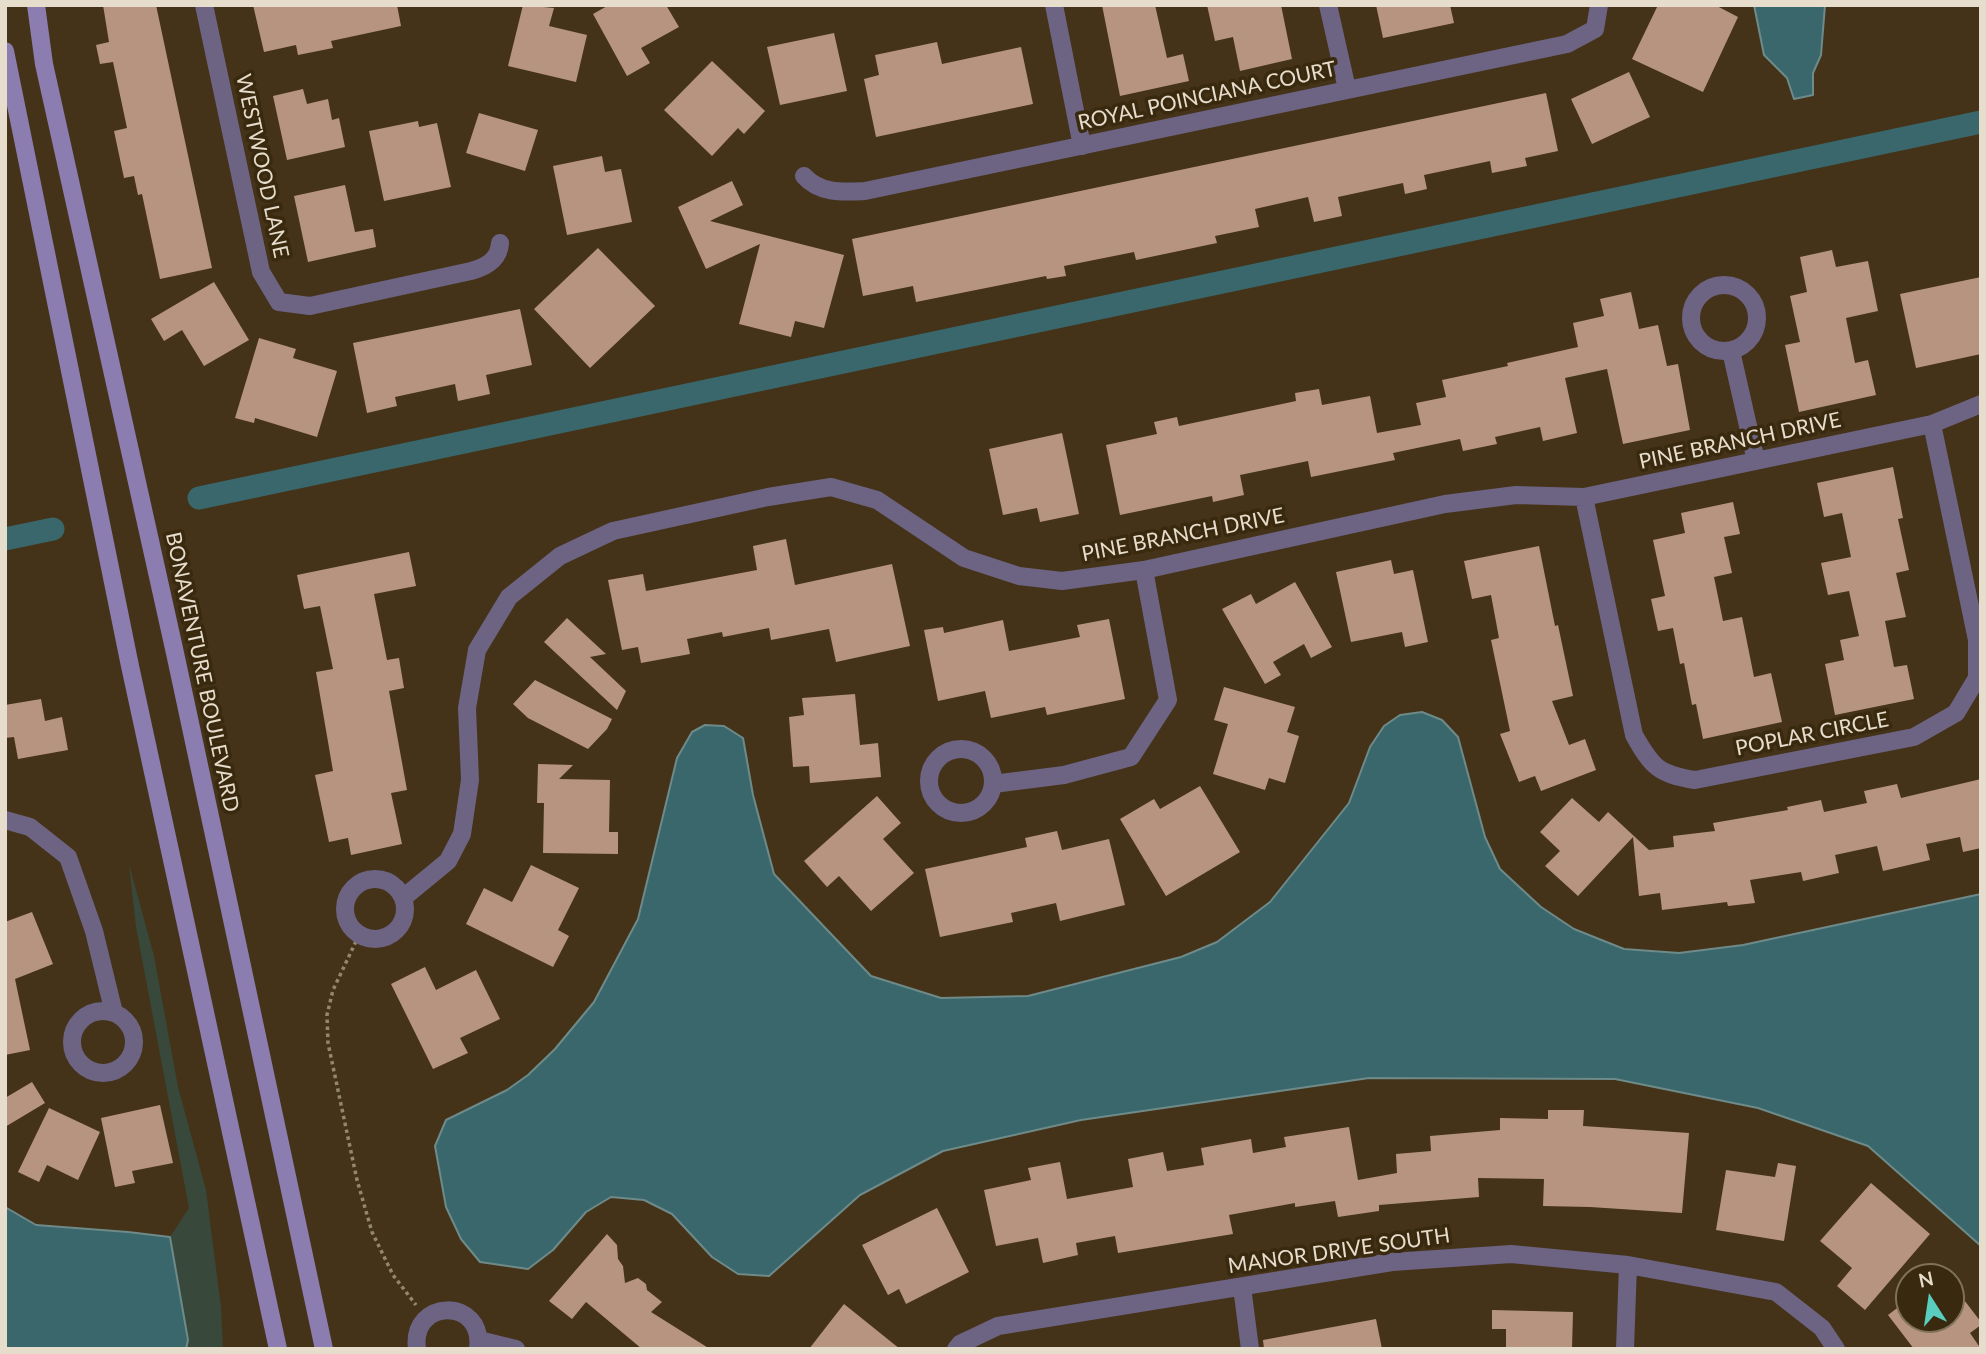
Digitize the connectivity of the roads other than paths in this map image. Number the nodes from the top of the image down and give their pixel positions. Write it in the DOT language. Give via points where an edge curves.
graph roads {
  1 [pos="36,5"];
  2 [pos="205,5"];
  3 [pos="1054,5"];
  4 [pos="1328,5"];
  5 [pos="1599,5"];
  6 [pos="5,51"];
  7 [pos="1347,89"];
  8 [pos="1082,146"];
  9 [pos="804,177"];
  10 [pos="500,243"];
  11 [pos="1731,351"];
  12 [pos="1981,404"];
  13 [pos="1932,424"];
  14 [pos="1756,461"];
  15 [pos="1584,497"];
  16 [pos="1144,570"];
  17 [pos="993,784"];
  18 [pos="5,820"];
  19 [pos="402,898"];
  20 [pos="114,1013"];
  21 [pos="1629,1265"];
  22 [pos="1242,1287"];
  23 [pos="479,1344"];
  24 [pos="278,1349"];
  25 [pos="324,1349"];
  26 [pos="417,1349"];
  27 [pos="516,1349"];
  28 [pos="956,1349"];
  29 [pos="1250,1349"];
  30 [pos="1625,1349"];
  31 [pos="1836,1349"];
  1 -- 25 [label="main road, BONAVENTURE BOULEVARD" via="44,64"];
  2 -- 10 [label="street, WESTWOOD LANE" via="261,272 279,302 310,306 471,271 490,263"];
  3 -- 8 [label="street"];
  4 -- 7 [label="street"];
  5 -- 7 [label="street, ROYAL POINCIANA COURT" via="1595,29 1567,44"];
  6 -- 24 [label="main road" via="130,666"];
  7 -- 8 [label="street, ROYAL POINCIANA COURT"];
  8 -- 9 [label="street, ROYAL POINCIANA COURT" via="865,191 828,190"];
  11 -- 14 [label="street"];
  12 -- 13 [label="street, PINE BRANCH DRIVE"];
  13 -- 14 [label="street, PINE BRANCH DRIVE"];
  13 -- 15 [label="street, POPLAR CIRCLE" via="1977,640 1977,678 1956,713 1914,737 1695,780 1668,776 1647,759 1634,735"];
  14 -- 15 [label="street, PINE BRANCH DRIVE"];
  15 -- 16 [label="street, PINE BRANCH DRIVE" via="1516,495 1445,503"];
  16 -- 17 [label="street" via="1168,700 1131,757 1064,775"];
  16 -- 19 [label="street, PINE BRANCH DRIVE" via="1062,581 1019,576 964,558 877,500 831,487 613,531 561,556 509,597 477,650 467,708 470,780 462,834 448,861"];
  18 -- 20 [label="street" via="30,827 68,857 94,931"];
  19 -- 19 [label="street" via="404,916 394,932 377,939 359,934 345,912 349,894 373,879 390,883"];
  21 -- 22 [label="street, MANOR DRIVE SOUTH" via="1510,1254 1392,1262"];
  21 -- 30 [label="street"];
  21 -- 31 [label="street, MANOR DRIVE SOUTH" via="1776,1292 1822,1328"];
  22 -- 28 [label="street, MANOR DRIVE SOUTH" via="998,1326"];
  22 -- 29 [label="street"];
  23 -- 26 [label="street" via="472,1321 454,1310 434,1312 426,1318 416,1336"];
  23 -- 27 [label="street"];
}
